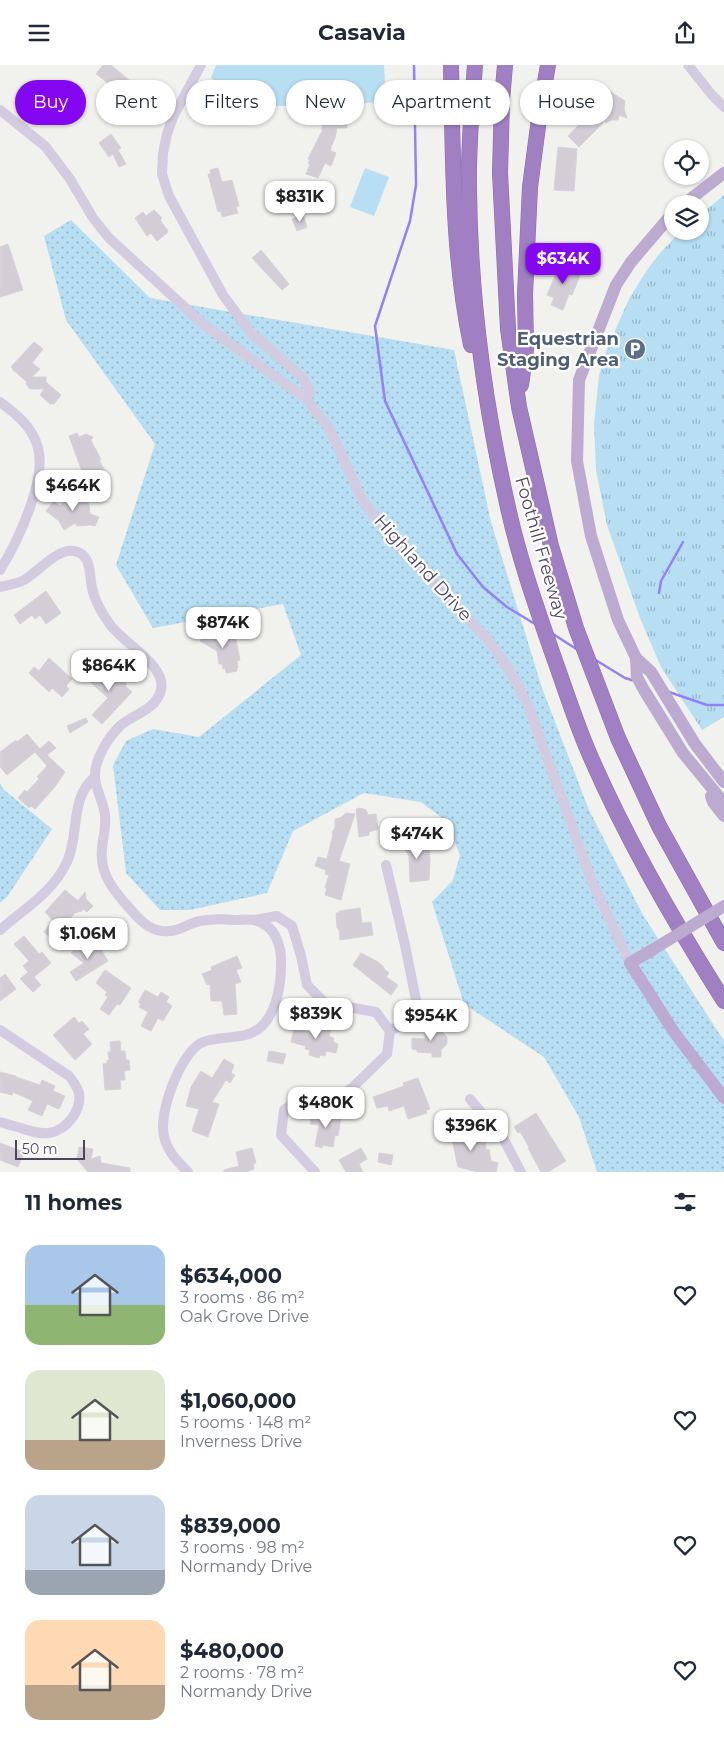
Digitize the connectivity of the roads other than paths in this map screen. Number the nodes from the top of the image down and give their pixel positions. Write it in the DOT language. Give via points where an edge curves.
graph roads {
  1 [pos="201,65"];
  2 [pos="451,65"];
  3 [pos="475,65"];
  4 [pos="505,65"];
  5 [pos="548,65"];
  6 [pos="688,65"];
  7 [pos="724,107"];
  8 [pos="0,111"];
  9 [pos="724,173"];
  10 [pos="696,195"];
  11 [pos="664,223"];
  12 [pos="306,399"];
  13 [pos="0,402"];
  14 [pos="519,407"];
  15 [pos="507,505"];
  16 [pos="0,570"];
  17 [pos="0,587"];
  18 [pos="636,658"];
  19 [pos="95,777"];
  20 [pos="724,782"];
  21 [pos="709,786"];
  22 [pos="724,803"];
  23 [pos="724,817"];
  24 [pos="386,865"];
  25 [pos="724,906"];
  26 [pos="254,920"];
  27 [pos="0,930"];
  28 [pos="724,943"];
  29 [pos="630,963"];
  30 [pos="724,1001"];
  31 [pos="0,1030"];
  32 [pos="390,1031"];
  33 [pos="724,1098"];
  34 [pos="470,1099"];
  35 [pos="0,1122"];
  36 [pos="188,1172"];
  37 [pos="315,1172"];
  38 [pos="520,1172"];
  1 -- 12 [label="street" via="173,117 163,153 162,174 169,196 224,295 251,333 304,379 310,393"];
  2 -- 15 [label="highway" via="458,260 470,339"];
  3 -- 15 [label="highway, Foothill Freeway" via="470,130 471,252 483,369"];
  4 -- 14 [label="highway, Foothill Freeway" via="500,139 501,210 508,329"];
  5 -- 14 [label="highway" via="530,187 526,349"];
  6 -- 7 [label="street"];
  8 -- 12 [label="street, Highland Drive" via="45,146 109,238 203,324"];
  9 -- 10 [label="main road"];
  11 -- 18 [label="main road" via="616,285 579,380 577,461 591,536 618,620"];
  12 -- 29 [label="street, Highland Drive" via="329,428 363,501 394,541 490,642 510,671 528,705 593,884"];
  13 -- 16 [label="street" via="30,429 41,462 28,514"];
  14 -- 28 [label="highway, Foothill Freeway" via="551,547 576,629 618,738 659,826"];
  15 -- 30 [label="highway, Foothill Freeway" via="574,715 607,792 693,952"];
  17 -- 19 [label="street" via="23,581 64,552 74,551 82,555 88,562 92,588 108,623 159,673 161,691 155,701 111,735 99,757"];
  18 -- 20 [label="main road" via="651,672 695,744"];
  18 -- 21 [label="main road" via="637,677 644,690 683,753"];
  19 -- 26 [label="street" via="105,817 101,857 104,872 112,888 140,920 155,929 171,931 197,922"];
  19 -- 27 [label="street" via="81,794 72,850 60,874 43,895"];
  21 -- 22 [label="main road"];
  21 -- 23 [label="main road" via="713,803"];
  24 -- 32 [label="street" via="417,1005 408,1021"];
  25 -- 29 [label="main road, bridge"];
  26 -- 32 [label="street" via="277,916 292,927 307,985 325,1003 376,1012"];
  26 -- 36 [label="street" via="267,925 279,945 280,984 262,1026 240,1036 202,1042 183,1060 162,1127 170,1152"];
  29 -- 33 [label="main road" via="674,1032"];
  31 -- 35 [label="street" via="69,1076 79,1096 70,1121 49,1133"];
  32 -- 37 [label="street" via="387,1055 352,1088 333,1099 300,1099 284,1110 281,1135"];
  34 -- 38 [label="street" via="503,1138"];
}
